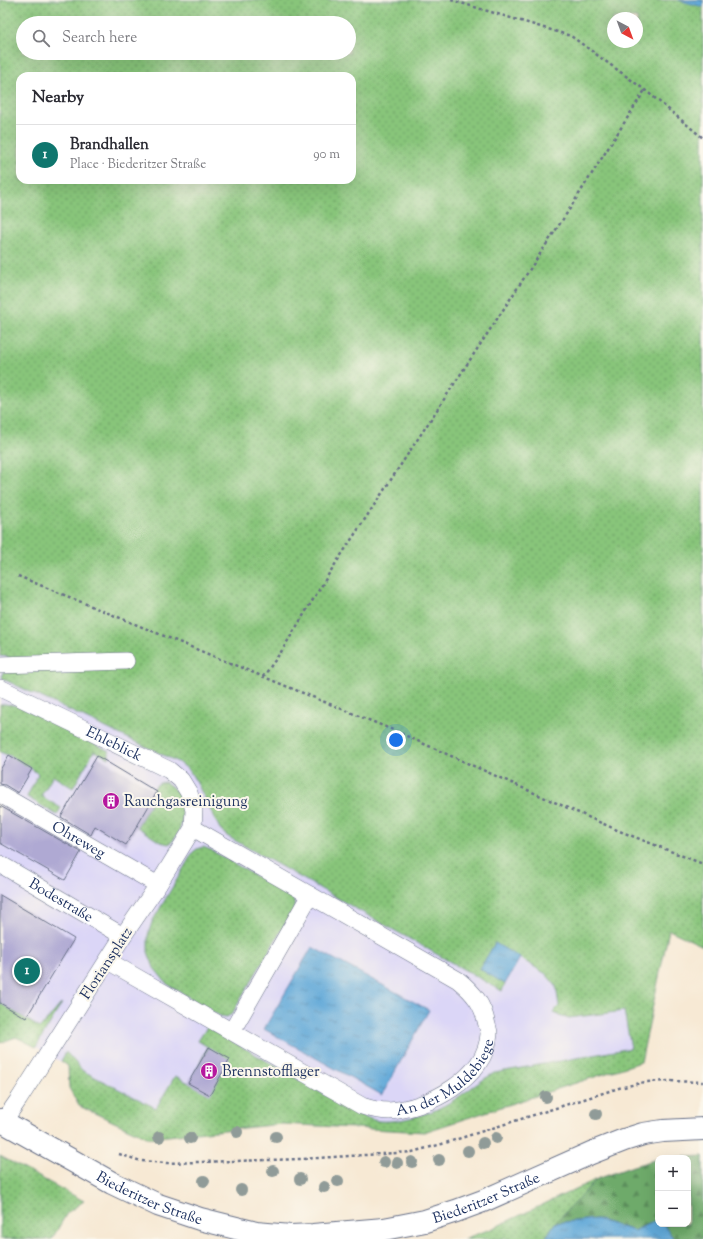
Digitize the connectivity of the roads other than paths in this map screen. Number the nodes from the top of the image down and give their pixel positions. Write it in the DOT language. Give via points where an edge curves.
graph roads {
  1 [pos="126,661"];
  2 [pos="0,665"];
  3 [pos="0,688"];
  4 [pos="0,794"];
  5 [pos="193,828"];
  6 [pos="0,864"];
  7 [pos="158,885"];
  8 [pos="310,895"];
  9 [pos="123,936"];
  10 [pos="108,960"];
  11 [pos="232,1032"];
  12 [pos="2,1121"];
  13 [pos="703,1129"];
  1 -- 2 [label="lane"];
  3 -- 5 [label="lane, Ehleblick" via="169,770 181,780 189,793 194,810"];
  4 -- 7 [label="lane, Ohreweg"];
  5 -- 7 [label="lane, Floriansplatz"];
  5 -- 8 [label="lane, An der Muldebiege"];
  6 -- 9 [label="lane, Bodestraße"];
  7 -- 9 [label="lane, Floriansplatz"];
  8 -- 11 [label="lane"];
  8 -- 11 [label="lane, An der Muldebiege" via="458,980 470,990 481,1004 489,1034 480,1060 472,1071 442,1096 418,1106 388,1111 374,1110 362,1106"];
  9 -- 10 [label="lane, Floriansplatz"];
  10 -- 11 [label="lane, An der Muldebiege"];
  10 -- 12 [label="lane, Floriansplatz" via="19,1099"];
  12 -- 13 [label="street, Biederitzer Straße" via="112,1183 158,1204 200,1219 249,1231 291,1236 384,1229 425,1221 483,1201 591,1153 642,1134"];
}
